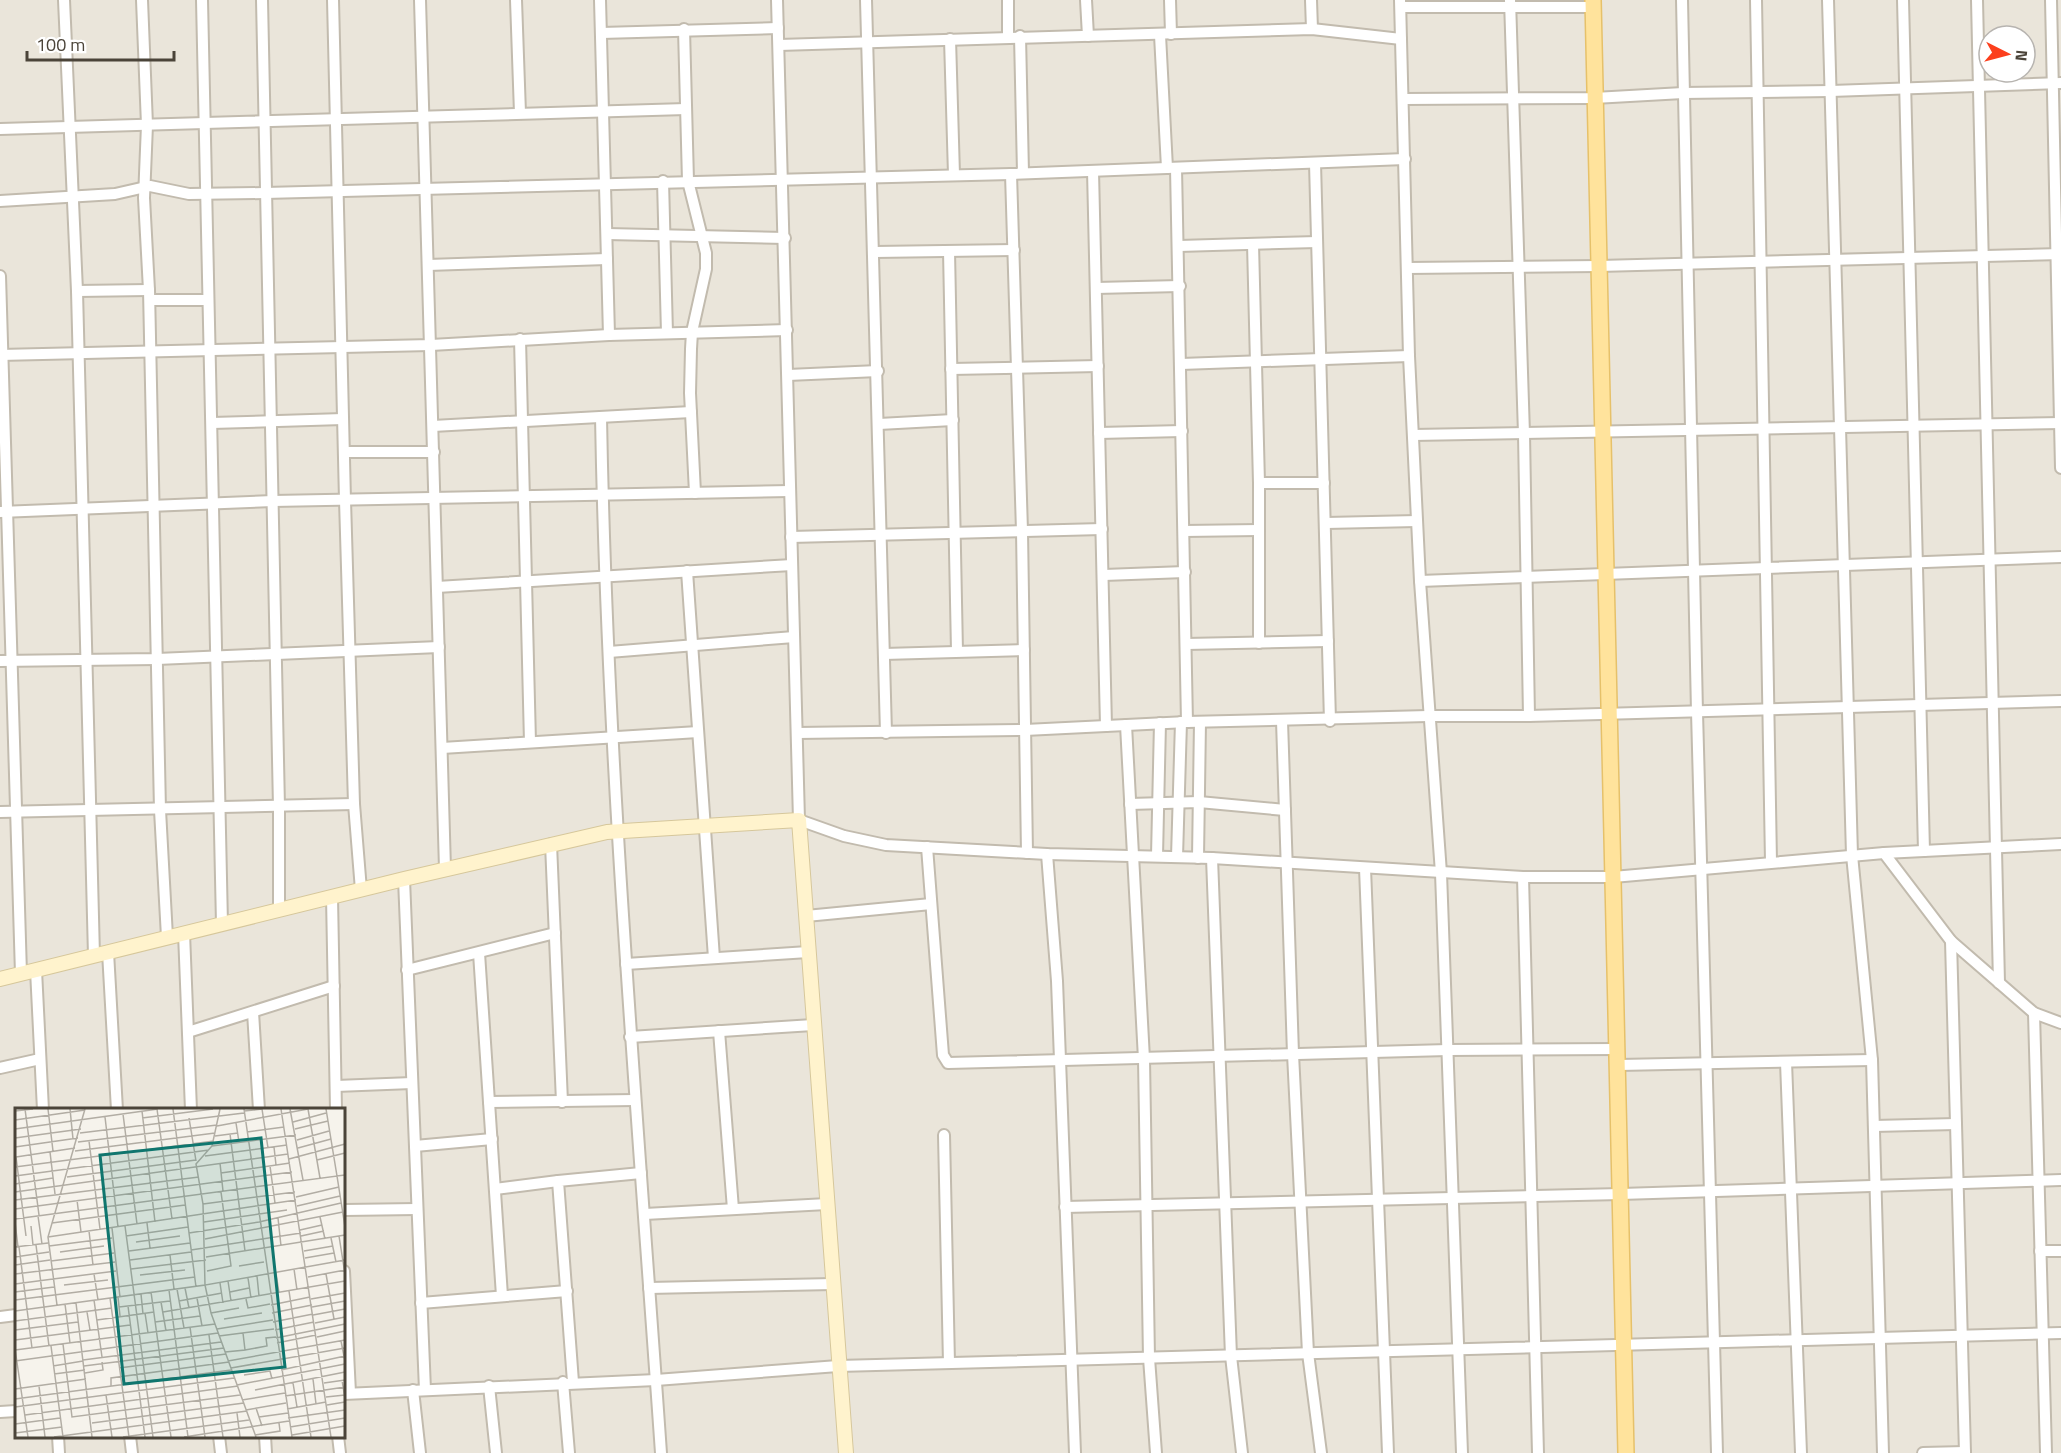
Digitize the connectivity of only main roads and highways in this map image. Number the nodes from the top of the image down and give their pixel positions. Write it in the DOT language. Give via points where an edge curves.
graph roads {
  1 [pos="1593,4"];
  2 [pos="1626,1453"];
  1 -- 2 [label="main road"];
}
